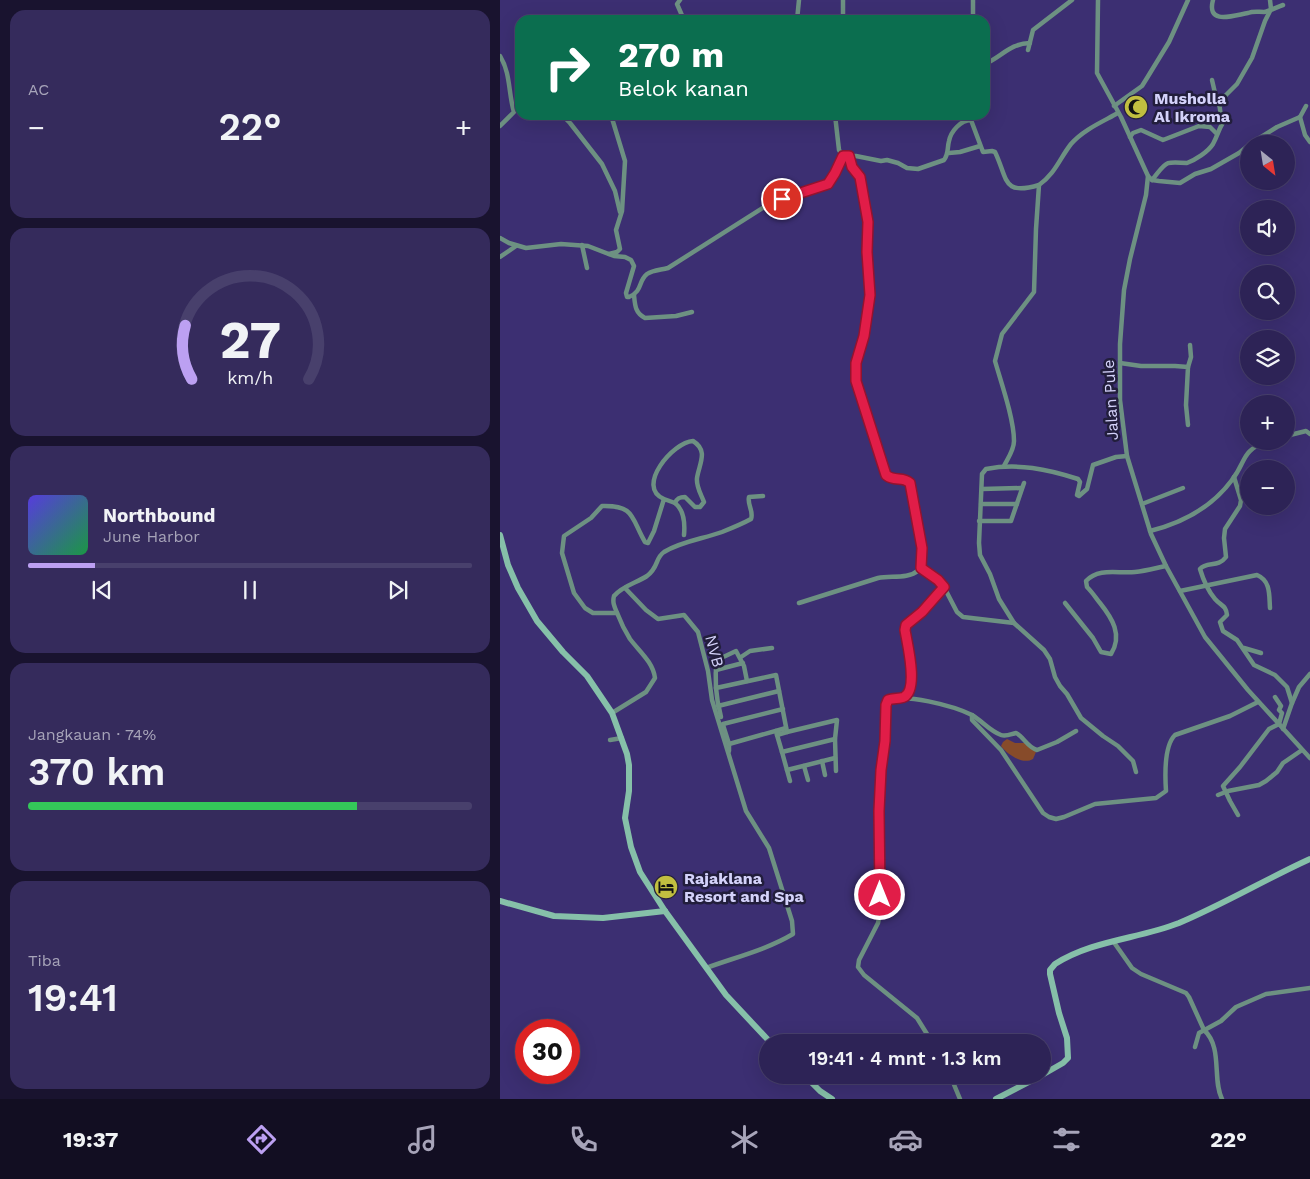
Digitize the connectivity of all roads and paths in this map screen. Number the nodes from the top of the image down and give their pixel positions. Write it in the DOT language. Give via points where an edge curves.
graph roads {
  1 [pos="680,0"];
  2 [pos="798,0"];
  3 [pos="843,0"];
  4 [pos="973,0"];
  5 [pos="1072,0"];
  6 [pos="1098,0"];
  7 [pos="1188,0"];
  8 [pos="1213,0"];
  9 [pos="1270,0"];
  10 [pos="1283,5"];
  11 [pos="1271,10"];
  12 [pos="681,15"];
  13 [pos="797,15"];
  14 [pos="843,15"];
  15 [pos="973,15"];
  16 [pos="1030,43"];
  17 [pos="1028,50"];
  18 [pos="500,56"];
  19 [pos="990,61"];
  20 [pos="1212,80"];
  21 [pos="1219,102"];
  22 [pos="1114,106"];
  23 [pos="1306,106"];
  24 [pos="514,112"];
  25 [pos="1118,113"];
  26 [pos="1228,115"];
  27 [pos="1300,117"];
  28 [pos="567,120"];
  29 [pos="612,120"];
  30 [pos="836,120"];
  31 [pos="971,120"];
  32 [pos="1222,124"];
  33 [pos="500,126"];
  34 [pos="1217,134"];
  35 [pos="1264,135"];
  36 [pos="1130,137"];
  37 [pos="1310,142"];
  38 [pos="980,146"];
  39 [pos="948,152"];
  40 [pos="1240,152"];
  41 [pos="843,156"];
  42 [pos="849,156"];
  43 [pos="1150,178"];
  44 [pos="1039,185"];
  45 [pos="621,214"];
  46 [pos="500,238"];
  47 [pos="582,245"];
  48 [pos="516,246"];
  49 [pos="608,254"];
  50 [pos="500,257"];
  51 [pos="588,268"];
  52 [pos="634,295"];
  53 [pos="692,312"];
  54 [pos="1190,345"];
  55 [pos="1120,362"];
  56 [pos="1188,367"];
  57 [pos="1188,425"];
  58 [pos="1295,433"];
  59 [pos="1310,434"];
  60 [pos="1251,450"];
  61 [pos="1127,456"];
  62 [pos="1004,466"];
  63 [pos="1234,478"];
  64 [pos="982,488"];
  65 [pos="1183,488"];
  66 [pos="763,496"];
  67 [pos="664,499"];
  68 [pos="675,503"];
  69 [pos="981,504"];
  70 [pos="1017,504"];
  71 [pos="1142,504"];
  72 [pos="979,521"];
  73 [pos="1150,531"];
  74 [pos="500,535"];
  75 [pos="684,535"];
  76 [pos="1166,566"];
  77 [pos="921,568"];
  78 [pos="1207,585"];
  79 [pos="944,587"];
  80 [pos="625,588"];
  81 [pos="1180,591"];
  82 [pos="799,603"];
  83 [pos="1065,603"];
  84 [pos="1270,608"];
  85 [pos="617,614"];
  86 [pos="1014,623"];
  87 [pos="772,648"];
  88 [pos="1244,648"];
  89 [pos="1261,653"];
  90 [pos="740,657"];
  91 [pos="743,663"];
  92 [pos="716,670"];
  93 [pos="1310,674"];
  94 [pos="747,681"];
  95 [pos="716,688"];
  96 [pos="779,692"];
  97 [pos="904,697"];
  98 [pos="1275,697"];
  99 [pos="1258,702"];
  100 [pos="1292,703"];
  101 [pos="718,706"];
  102 [pos="783,709"];
  103 [pos="612,714"];
  104 [pos="972,715"];
  105 [pos="723,724"];
  106 [pos="1279,724"];
  107 [pos="1283,729"];
  108 [pos="787,730"];
  109 [pos="1076,731"];
  110 [pos="776,733"];
  111 [pos="622,738"];
  112 [pos="835,739"];
  113 [pos="610,740"];
  114 [pos="729,744"];
  115 [pos="1302,750"];
  116 [pos="782,752"];
  117 [pos="730,756"];
  118 [pos="835,758"];
  119 [pos="1310,758"];
  120 [pos="822,761"];
  121 [pos="804,766"];
  122 [pos="787,770"];
  123 [pos="836,771"];
  124 [pos="1136,772"];
  125 [pos="825,775"];
  126 [pos="808,780"];
  127 [pos="790,781"];
  128 [pos="1226,792"];
  129 [pos="1218,795"];
  130 [pos="1238,815"];
  131 [pos="1310,859"];
  132 [pos="500,901"];
  133 [pos="664,912"];
  134 [pos="1113,941"];
  135 [pos="706,968"];
  136 [pos="1310,988"];
  137 [pos="1204,1030"];
  138 [pos="763,1034"];
  139 [pos="927,1034"];
  140 [pos="1195,1047"];
  141 [pos="1051,1070"];
  142 [pos="813,1084"];
  143 [pos="954,1084"];
  144 [pos="1025,1084"];
  145 [pos="1220,1098"];
  146 [pos="832,1099"];
  147 [pos="960,1099"];
  148 [pos="996,1099"];
  1 -- 12 [label="street" via="677,4"];
  2 -- 13 [label="street"];
  3 -- 14 [label="street"];
  4 -- 15 [label="street"];
  5 -- 16 [label="street" via="1033,30"];
  6 -- 22 [label="street" via="1097,73"];
  7 -- 22 [label="street" via="1169,42 1142,86"];
  8 -- 11 [label="street" via="1212,9 1222,18"];
  9 -- 11 [label="street"];
  10 -- 11 [label="street"];
  11 -- 21 [label="street" via="1252,58 1237,84"];
  16 -- 17 [label="street"];
  16 -- 19 [label="street" via="1013,46"];
  18 -- 24 [label="street" via="507,70"];
  20 -- 21 [label="street"];
  21 -- 32 [label="street"];
  22 -- 25 [label="street"];
  23 -- 27 [label="street"];
  24 -- 33 [label="street"];
  25 -- 36 [label="street"];
  25 -- 44 [label="street" via="1072,143 1048,179"];
  26 -- 32 [label="street"];
  27 -- 35 [label="street"];
  27 -- 37 [label="street"];
  28 -- 45 [label="street" via="602,164 615,191"];
  29 -- 45 [label="street" via="626,161"];
  30 -- 41 [label="street" via="838,150"];
  31 -- 38 [label="street"];
  31 -- 39 [label="street" via="962,122 954,131"];
  32 -- 34 [label="street"];
  34 -- 36 [label="street" via="1202,126 1163,140 1141,130"];
  34 -- 43 [label="street" via="1207,150 1187,163 1166,163"];
  36 -- 43 [label="street"];
  38 -- 39 [label="street"];
  38 -- 44 [label="street" via="983,152 994,152 1003,176 1011,186 1023,189"];
  39 -- 42 [label="street" via="944,160 918,169 907,168 898,162"];
  40 -- 43 [label="street" via="1180,182"];
  41 -- 42 [label="street"];
  41 -- 52 [label="street" via="828,184 769,204 668,268 647,274"];
  42 -- 77 [label="street" via="860,177 868,222 870,295 856,363 856,381 886,475 910,483 922,548"];
  43 -- 55 [label="street, Jalan Pule" via="1124,290"];
  44 -- 62 [label="street" via="1034,292 1002,334 995,361 1014,441"];
  45 -- 49 [label="street" via="616,230 620,249"];
  46 -- 48 [label="street"];
  47 -- 48 [label="street"];
  47 -- 49 [label="street"];
  47 -- 51 [label="street"];
  48 -- 50 [label="street"];
  49 -- 52 [label="street" via="631,260 634,266 626,295"];
  52 -- 53 [label="street" via="636,310 645,318"];
  54 -- 56 [label="street"];
  55 -- 56 [label="street"];
  55 -- 61 [label="street, Jalan Pule" via="1120,400"];
  56 -- 57 [label="street"];
  58 -- 59 [label="street" via="1306,431"];
  60 -- 63 [label="street"];
  61 -- 62 [label="street" via="1093,465 1086,489 1079,496 1078,479 1034,468"];
  61 -- 71 [label="street, Jalan Pule"];
  62 -- 64 [label="street" via="986,469 982,474"];
  63 -- 73 [label="street" via="1193,515"];
  63 -- 78 [label="street" via="1240,506 1225,529 1226,557 1220,563 1201,568"];
  64 -- 69 [label="street"];
  64 -- 70 [label="street" via="1023,486"];
  65 -- 71 [label="street"];
  66 -- 80 [label="street" via="749,497 752,516 749,520 665,552 658,556 655,569 650,574"];
  67 -- 68 [label="street"];
  67 -- 68 [label="street" via="656,495 655,476 674,449 693,441 702,452 697,478 704,502 695,507 682,497"];
  67 -- 85 [label="street" via="648,543 630,513 614,506 602,506 591,518 564,536 562,553 574,593 593,613"];
  68 -- 75 [label="street" via="682,513"];
  69 -- 70 [label="street"];
  69 -- 72 [label="street"];
  70 -- 72 [label="street" via="1011,521"];
  71 -- 73 [label="street, Jalan Pule"];
  72 -- 86 [label="street" via="980,555 999,599"];
  73 -- 76 [label="street, Jalan Pule"];
  74 -- 103 [label="main road" via="508,566 538,621 587,676"];
  76 -- 81 [label="street, Jalan Pule"];
  76 -- 83 [label="street" via="1133,573 1107,572 1094,575 1086,582 1112,618 1116,643 1112,654 1101,652"];
  77 -- 79 [label="street"];
  77 -- 82 [label="street" via="898,578 878,578"];
  78 -- 81 [label="street"];
  78 -- 84 [label="street" via="1256,575 1268,584"];
  78 -- 88 [label="street" via="1226,609 1227,615 1220,622 1222,630"];
  79 -- 86 [label="street" via="963,617"];
  79 -- 97 [label="street" via="906,625 912,663 909,692"];
  80 -- 85 [label="street" via="613,599"];
  80 -- 117 [label="street, NVB" via="658,619 684,615 698,632 712,700"];
  81 -- 99 [label="street, Jalan Pule" via="1205,637"];
  85 -- 103 [label="street" via="653,669 655,678 646,692"];
  86 -- 124 [label="street" via="1050,658 1057,682 1081,718 1118,746 1133,761"];
  87 -- 90 [label="street" via="750,651"];
  88 -- 89 [label="street"];
  88 -- 100 [label="street" via="1254,665 1282,681"];
  90 -- 91 [label="street"];
  90 -- 92 [label="street" via="736,651 717,660"];
  91 -- 92 [label="street"];
  91 -- 94 [label="street"];
  92 -- 95 [label="street"];
  93 -- 100 [label="street"];
  94 -- 95 [label="street"];
  94 -- 96 [label="street" via="776,675"];
  95 -- 101 [label="street"];
  96 -- 101 [label="street"];
  96 -- 102 [label="street"];
  97 -- 104 [label="street"];
  97 -- 139 [label="street" via="886,702 879,811 880,913 858,967 917,1018"];
  98 -- 106 [label="street" via="1281,706"];
  99 -- 104 [label="street" via="1230,716 1175,735 1167,752 1166,791 1156,798 1095,804 1056,818 1044,812 1002,750 979,729"];
  99 -- 106 [label="street, Jalan Pule"];
  100 -- 107 [label="street"];
  101 -- 105 [label="street"];
  102 -- 105 [label="street"];
  102 -- 108 [label="street"];
  103 -- 111 [label="main road"];
  104 -- 109 [label="street" via="1001,735 1019,734 1026,744 1037,750"];
  105 -- 114 [label="street"];
  106 -- 107 [label="street, Jalan Pule"];
  106 -- 128 [label="street" via="1269,728 1260,738 1224,786"];
  107 -- 115 [label="street, Jalan Pule"];
  108 -- 110 [label="street"];
  108 -- 112 [label="street" via="837,720"];
  110 -- 114 [label="street"];
  110 -- 116 [label="street"];
  111 -- 113 [label="street"];
  111 -- 133 [label="main road" via="629,765 625,818 631,847 640,872"];
  112 -- 116 [label="street"];
  112 -- 118 [label="street"];
  114 -- 117 [label="street"];
  115 -- 119 [label="street, Jalan Pule"];
  115 -- 128 [label="street" via="1283,763 1278,772 1266,781"];
  116 -- 122 [label="street"];
  117 -- 135 [label="street" via="746,811 768,848 792,921 793,934 765,949"];
  118 -- 120 [label="street"];
  118 -- 123 [label="street"];
  120 -- 121 [label="street"];
  120 -- 125 [label="street"];
  121 -- 122 [label="street"];
  121 -- 126 [label="street"];
  122 -- 127 [label="street"];
  128 -- 129 [label="street"];
  128 -- 130 [label="street"];
  131 -- 134 [label="main road" via="1179,922 1150,933"];
  132 -- 133 [label="main road" via="554,916 604,918"];
  133 -- 135 [label="main road"];
  134 -- 137 [label="street" via="1132,968 1190,996"];
  134 -- 141 [label="main road" via="1062,960 1050,970 1069,1050 1068,1058"];
  135 -- 138 [label="main road"];
  136 -- 137 [label="street" via="1266,994 1236,1007 1221,1021"];
  137 -- 140 [label="street" via="1199,1033"];
  137 -- 145 [label="street" via="1215,1053"];
  142 -- 146 [label="main road"];
  143 -- 147 [label="street"];
  144 -- 148 [label="main road"];
}
